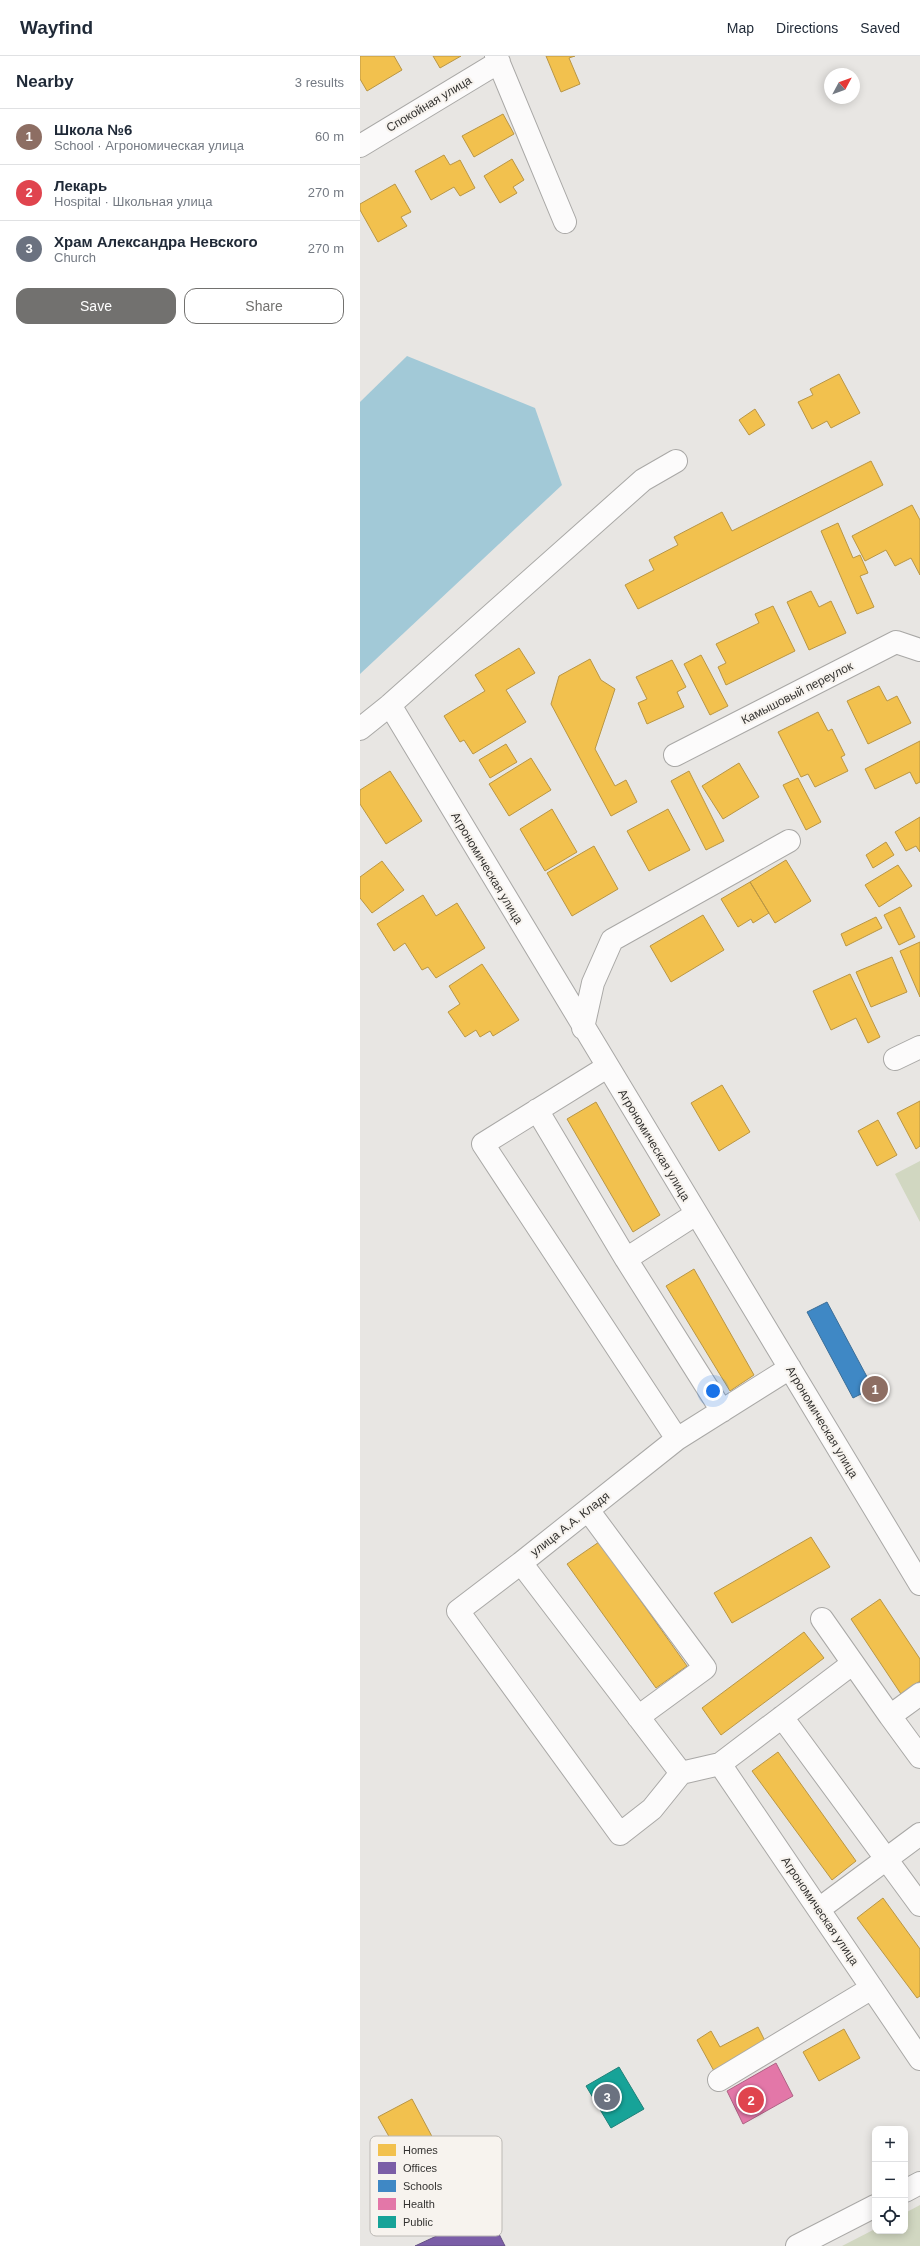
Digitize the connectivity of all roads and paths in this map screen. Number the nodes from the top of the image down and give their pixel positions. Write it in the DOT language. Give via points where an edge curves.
graph roads {
  1 [pos="497,59"];
  2 [pos="360,146"];
  3 [pos="565,222"];
  4 [pos="676,461"];
  5 [pos="920,650"];
  6 [pos="390,705"];
  7 [pos="360,729"];
  8 [pos="675,755"];
  9 [pos="790,841"];
  10 [pos="583,1028"];
  11 [pos="920,1047"];
  12 [pos="895,1059"];
  13 [pos="607,1067"];
  14 [pos="537,1110"];
  15 [pos="696,1214"];
  16 [pos="626,1259"];
  17 [pos="790,1368"];
  18 [pos="722,1412"];
  19 [pos="677,1439"];
  20 [pos="588,1510"];
  21 [pos="521,1563"];
  22 [pos="920,1584"];
  23 [pos="822,1619"];
  24 [pos="852,1664"];
  25 [pos="920,1694"];
  26 [pos="890,1716"];
  27 [pos="638,1717"];
  28 [pos="782,1717"];
  29 [pos="920,1757"];
  30 [pos="720,1764"];
  31 [pos="681,1773"];
  32 [pos="920,1834"];
  33 [pos="886,1859"];
  34 [pos="920,1905"];
  35 [pos="819,1909"];
  36 [pos="872,1988"];
  37 [pos="917,2049"];
  38 [pos="719,2080"];
  39 [pos="920,2183"];
  40 [pos="908,2189"];
  41 [pos="872,2208"];
  42 [pos="797,2246"];
  1 -- 2 [label="street, Спокойная улица"];
  1 -- 3 [label="street"];
  4 -- 6 [label="street" via="643,480"];
  5 -- 8 [label="street, Камышовый переулок" via="896,642"];
  6 -- 7 [label="street"];
  6 -- 10 [label="street, Агрономическая улица"];
  9 -- 10 [label="street" via="612,940 593,983"];
  10 -- 13 [label="street, Агрономическая улица"];
  11 -- 12 [label="street"];
  13 -- 14 [label="street"];
  13 -- 15 [label="street, Агрономическая улица"];
  14 -- 16 [label="street"];
  14 -- 19 [label="street" via="484,1144"];
  15 -- 16 [label="street"];
  15 -- 17 [label="street, Агрономическая улица"];
  16 -- 18 [label="street"];
  17 -- 18 [label="street, улица А.А. Кладя"];
  17 -- 22 [label="street, Агрономическая улица"];
  18 -- 19 [label="street, улица А.А. Кладя"];
  19 -- 20 [label="street, улица А.А. Кладя"];
  20 -- 21 [label="street, улица А.А. Кладя"];
  20 -- 27 [label="street" via="705,1668"];
  21 -- 27 [label="street, улица А.А. Кладя"];
  21 -- 31 [label="street" via="458,1611 620,1834 652,1809"];
  23 -- 24 [label="street"];
  24 -- 26 [label="street"];
  24 -- 28 [label="street"];
  25 -- 26 [label="street"];
  26 -- 29 [label="street"];
  27 -- 31 [label="street, улица А.А. Кладя"];
  28 -- 30 [label="street"];
  28 -- 33 [label="street"];
  30 -- 31 [label="street"];
  30 -- 35 [label="street, Агрономическая улица"];
  32 -- 33 [label="street"];
  33 -- 34 [label="street"];
  33 -- 35 [label="street"];
  35 -- 36 [label="street, Агрономическая улица"];
  36 -- 37 [label="street, Агрономическая улица"];
  36 -- 38 [label="street"];
  39 -- 40 [label="street"];
  41 -- 42 [label="street"];
}
